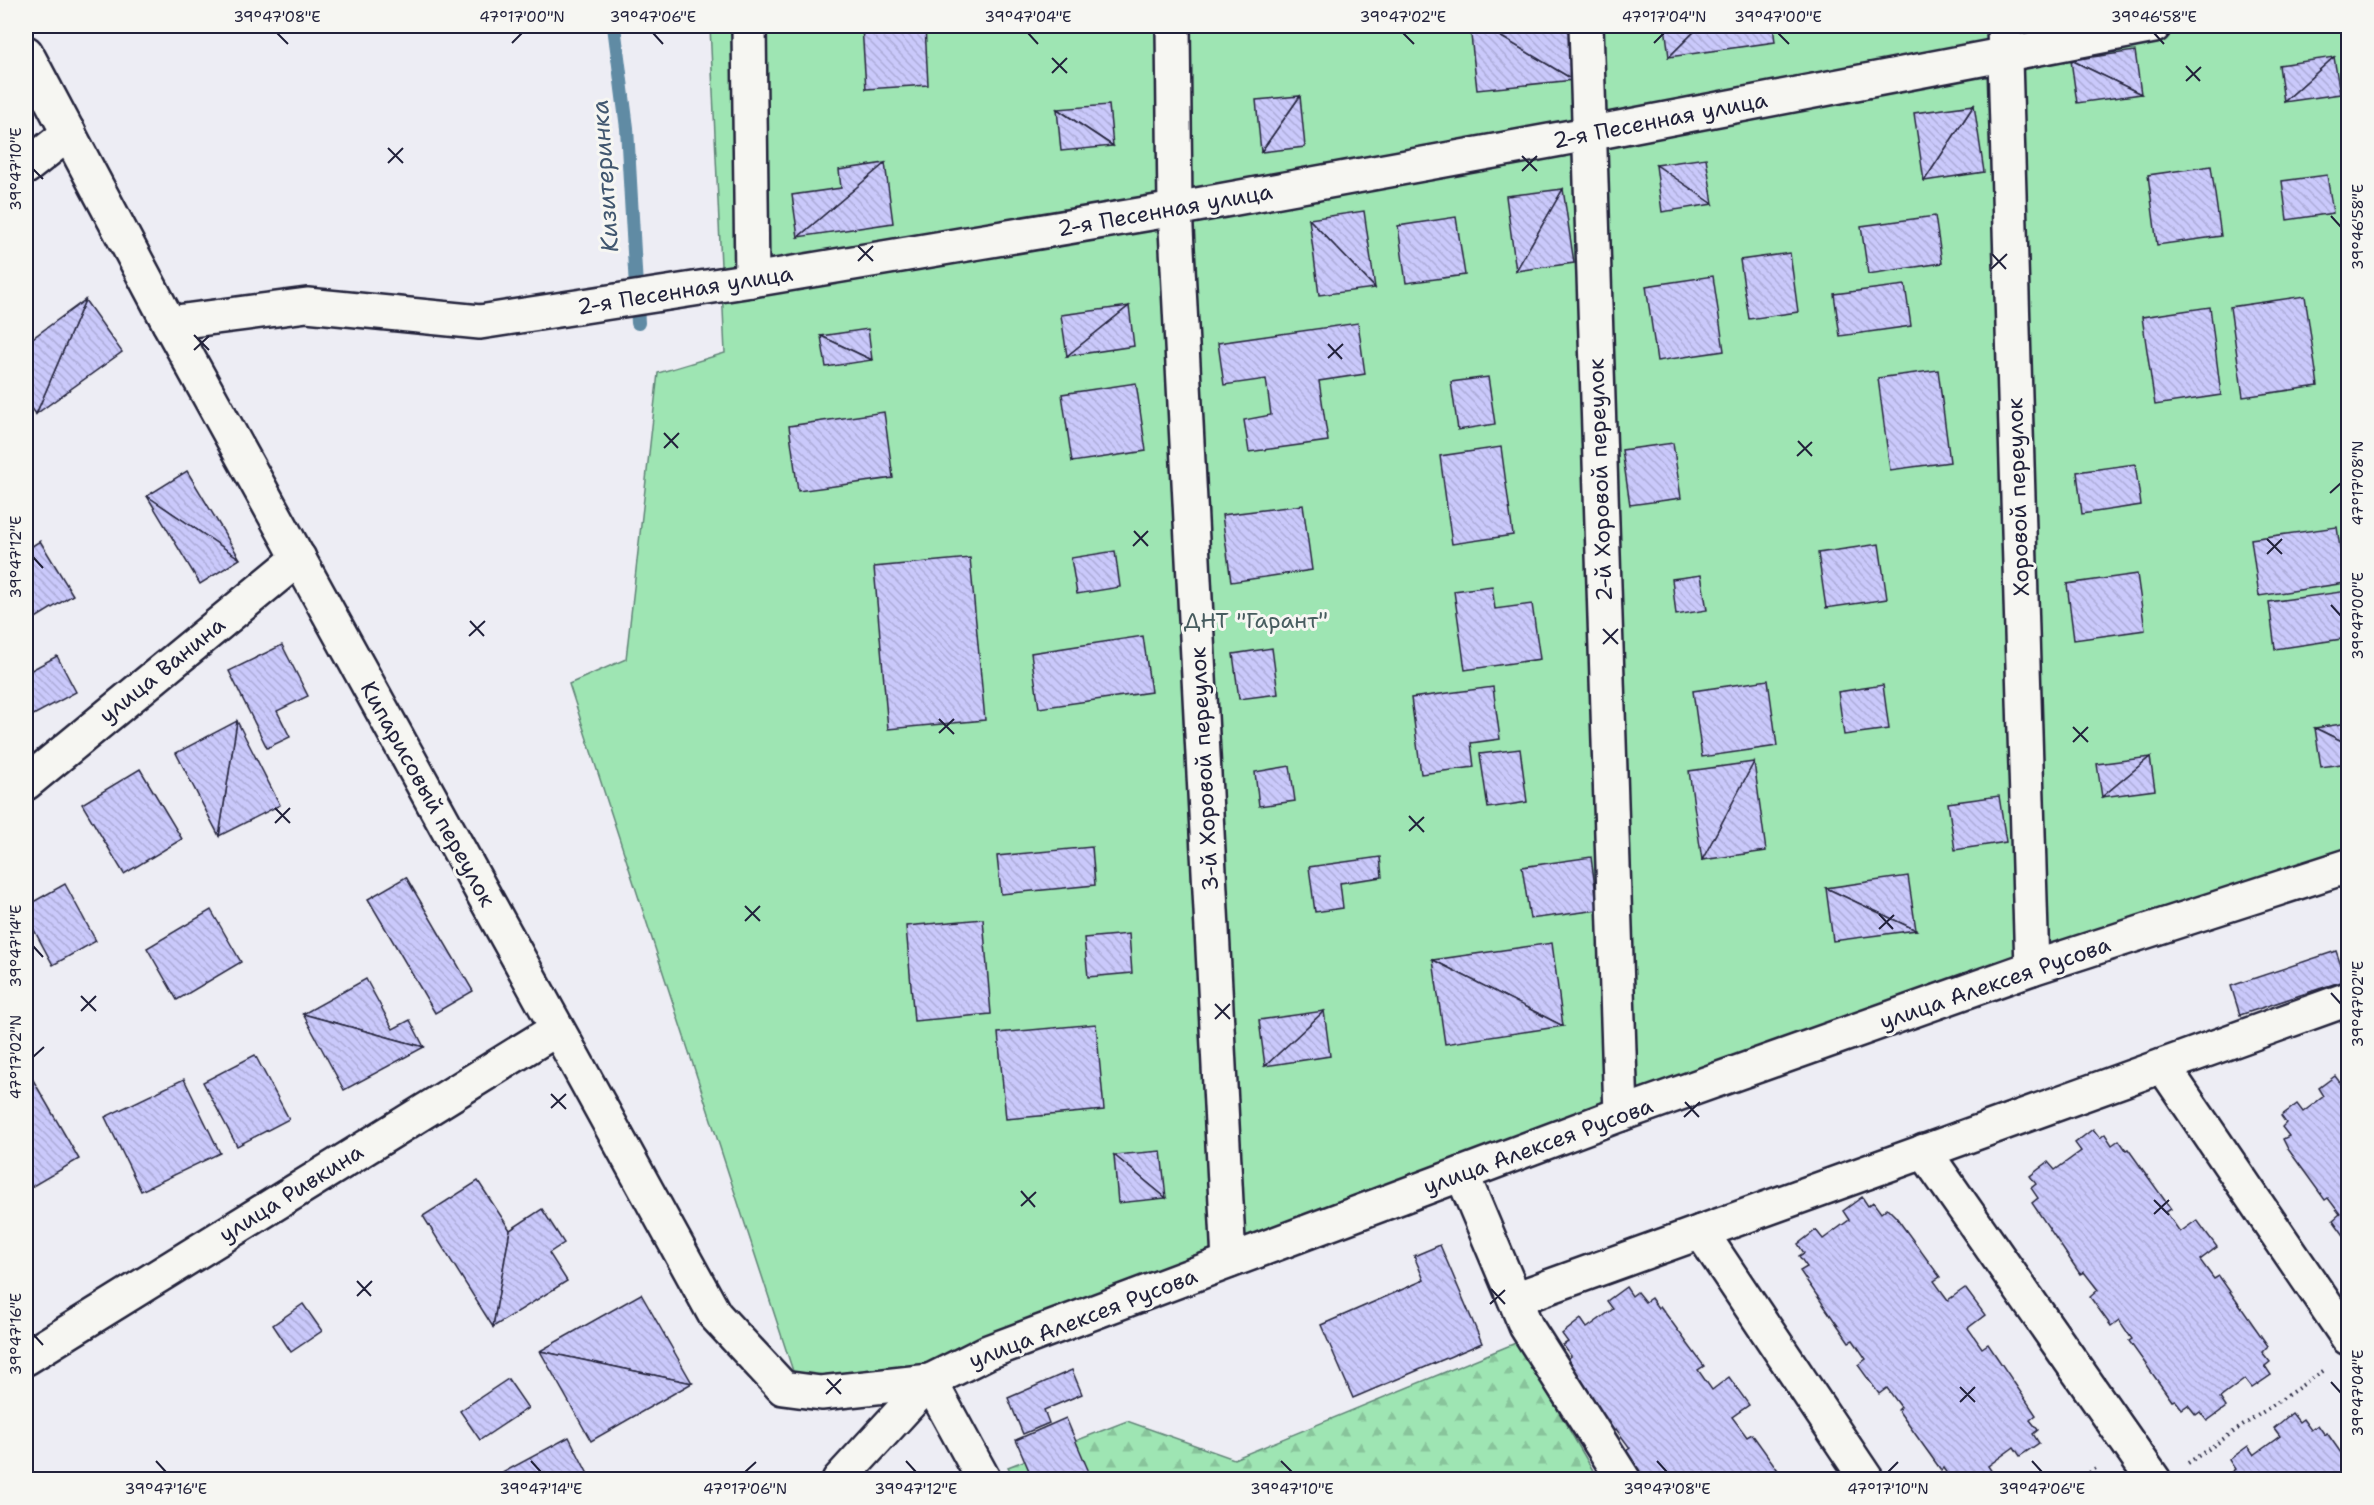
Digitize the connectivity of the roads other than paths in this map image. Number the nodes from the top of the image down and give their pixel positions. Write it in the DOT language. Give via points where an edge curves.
graph roads {
  1 [pos="748,26"];
  2 [pos="1173,26"];
  3 [pos="1586,26"];
  4 [pos="2154,26"];
  5 [pos="2005,40"];
  6 [pos="26,53"];
  7 [pos="69,133"];
  8 [pos="1588,134"];
  9 [pos="26,167"];
  10 [pos="1175,209"];
  11 [pos="752,280"];
  12 [pos="169,323"];
  13 [pos="299,558"];
  14 [pos="26,783"];
  15 [pos="2346,872"];
  16 [pos="2032,968"];
  17 [pos="2349,999"];
  18 [pos="557,1029"];
  19 [pos="2163,1066"];
  20 [pos="1621,1114"];
  21 [pos="1924,1151"];
  22 [pos="1462,1173"];
  23 [pos="1701,1232"];
  24 [pos="1229,1261"];
  25 [pos="1515,1299"];
  26 [pos="2349,1338"];
  27 [pos="26,1358"];
  28 [pos="930,1381"];
  29 [pos="839,1479"];
  30 [pos="984,1479"];
  31 [pos="1624,1479"];
  32 [pos="1867,1479"];
  33 [pos="2154,1479"];
  1 -- 11 [label="street"];
  2 -- 10 [label="street, 3-й Хоровой переулок"];
  3 -- 8 [label="street, 2-й Хоровой переулок"];
  4 -- 5 [label="street, 2-я Песенная улица"];
  5 -- 8 [label="street, 2-я Песенная улица"];
  5 -- 16 [label="street, Хоровой переулок"];
  6 -- 7 [label="street, Кипарисовый переулок"];
  7 -- 9 [label="street"];
  7 -- 12 [label="street, Кипарисовый переулок"];
  8 -- 10 [label="street, 2-я Песенная улица"];
  8 -- 20 [label="street, 2-й Хоровой переулок"];
  10 -- 11 [label="street, 2-я Песенная улица"];
  10 -- 24 [label="street, 3-й Хоровой переулок"];
  11 -- 12 [label="street, 2-я Песенная улица" via="480,322 307,305"];
  12 -- 13 [label="street, Кипарисовый переулок"];
  13 -- 14 [label="street, улица Ванина"];
  13 -- 18 [label="street, Кипарисовый переулок"];
  15 -- 16 [label="street, улица Алексея Русова"];
  16 -- 20 [label="street, улица Алексея Русова"];
  17 -- 19 [label="street"];
  18 -- 27 [label="street, улица Ривкина"];
  18 -- 28 [label="street, Кипарисовый переулок" via="715,1315 783,1388 821,1393"];
  19 -- 21 [label="street"];
  19 -- 26 [label="street"];
  20 -- 22 [label="street, улица Алексея Русова"];
  21 -- 23 [label="street"];
  21 -- 33 [label="street"];
  22 -- 24 [label="street, улица Алексея Русова"];
  22 -- 25 [label="street"];
  23 -- 25 [label="street"];
  23 -- 32 [label="street"];
  24 -- 28 [label="street, улица Алексея Русова" via="988,1352"];
  25 -- 31 [label="street" via="1526,1326"];
  28 -- 29 [label="street, улица Алексея Русова"];
  28 -- 30 [label="street"];
}
